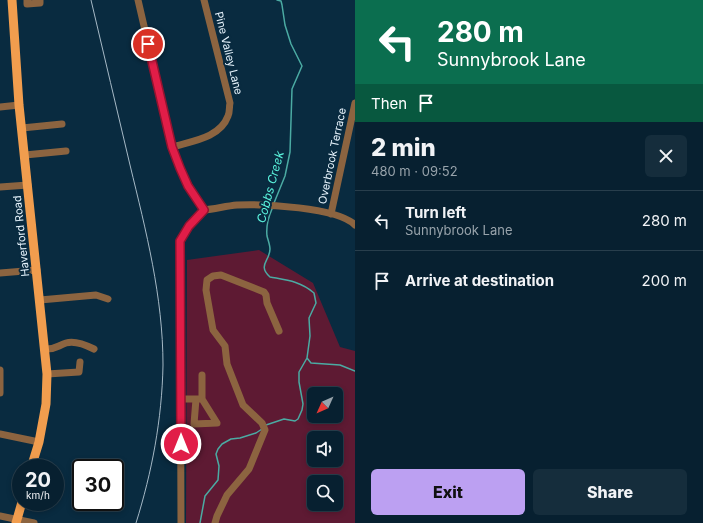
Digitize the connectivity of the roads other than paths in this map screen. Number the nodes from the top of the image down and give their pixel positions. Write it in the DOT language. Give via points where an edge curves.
graph roads {
  1 [pos="12,0"];
  2 [pos="27,0"];
  3 [pos="40,0"];
  4 [pos="138,0"];
  5 [pos="204,0"];
  6 [pos="355,103"];
  7 [pos="19,105"];
  8 [pos="0,107"];
  9 [pos="353,122"];
  10 [pos="62,124"];
  11 [pos="22,128"];
  12 [pos="172,147"];
  13 [pos="66,151"];
  14 [pos="24,155"];
  15 [pos="28,185"];
  16 [pos="0,188"];
  17 [pos="204,210"];
  18 [pos="331,214"];
  19 [pos="354,223"];
  20 [pos="37,270"];
  21 [pos="0,272"];
  22 [pos="108,299"];
  23 [pos="40,300"];
  24 [pos="279,332"];
  25 [pos="94,348"];
  26 [pos="44,349"];
  27 [pos="80,362"];
  28 [pos="0,370"];
  29 [pos="47,374"];
  30 [pos="202,375"];
  31 [pos="0,392"];
  32 [pos="181,399"];
  33 [pos="0,434"];
  34 [pos="39,442"];
  35 [pos="34,459"];
  36 [pos="19,511"];
  37 [pos="0,516"];
  38 [pos="16,521"];
  39 [pos="34,523"];
  40 [pos="181,523"];
  41 [pos="215,523"];
  1 -- 7 [label="main road, Haverford Road"];
  2 -- 3 [label="street" via="27,4 40,3"];
  4 -- 12 [label="street"];
  5 -- 12 [label="street, Pine Valley Lane" via="230,103 229,115 216,133"];
  6 -- 9 [label="street, Overbrook Terrace"];
  7 -- 8 [label="street"];
  7 -- 11 [label="main road, Haverford Road"];
  9 -- 18 [label="street, Overbrook Terrace"];
  10 -- 11 [label="street"];
  11 -- 14 [label="main road, Haverford Road"];
  12 -- 17 [label="street" via="188,186"];
  13 -- 14 [label="street"];
  14 -- 15 [label="main road, Haverford Road"];
  15 -- 16 [label="street"];
  15 -- 20 [label="main road, Haverford Road"];
  17 -- 18 [label="street" via="237,206 272,206"];
  17 -- 32 [label="street" via="189,226 180,241"];
  18 -- 19 [label="street"];
  20 -- 21 [label="street"];
  20 -- 23 [label="main road, Haverford Road"];
  22 -- 23 [label="street" via="96,295"];
  23 -- 26 [label="main road, Haverford Road"];
  24 -- 41 [label="street" via="264,292 221,275 207,280 206,290 213,330 225,346 227,364 243,405 262,423 265,430 250,469 227,495"];
  25 -- 26 [label="street" via="66,343 52,349"];
  26 -- 29 [label="main road, Haverford Road"];
  27 -- 29 [label="street" via="79,372"];
  28 -- 31 [label="street"];
  29 -- 34 [label="main road, Haverford Road" via="46,404"];
  30 -- 32 [label="street" via="199,399"];
  32 -- 40 [label="street"];
  33 -- 34 [label="street"];
  34 -- 35 [label="main road, Haverford Road"];
  36 -- 38 [label="main road"];
  37 -- 38 [label="street"];
  38 -- 39 [label="street"];
}
